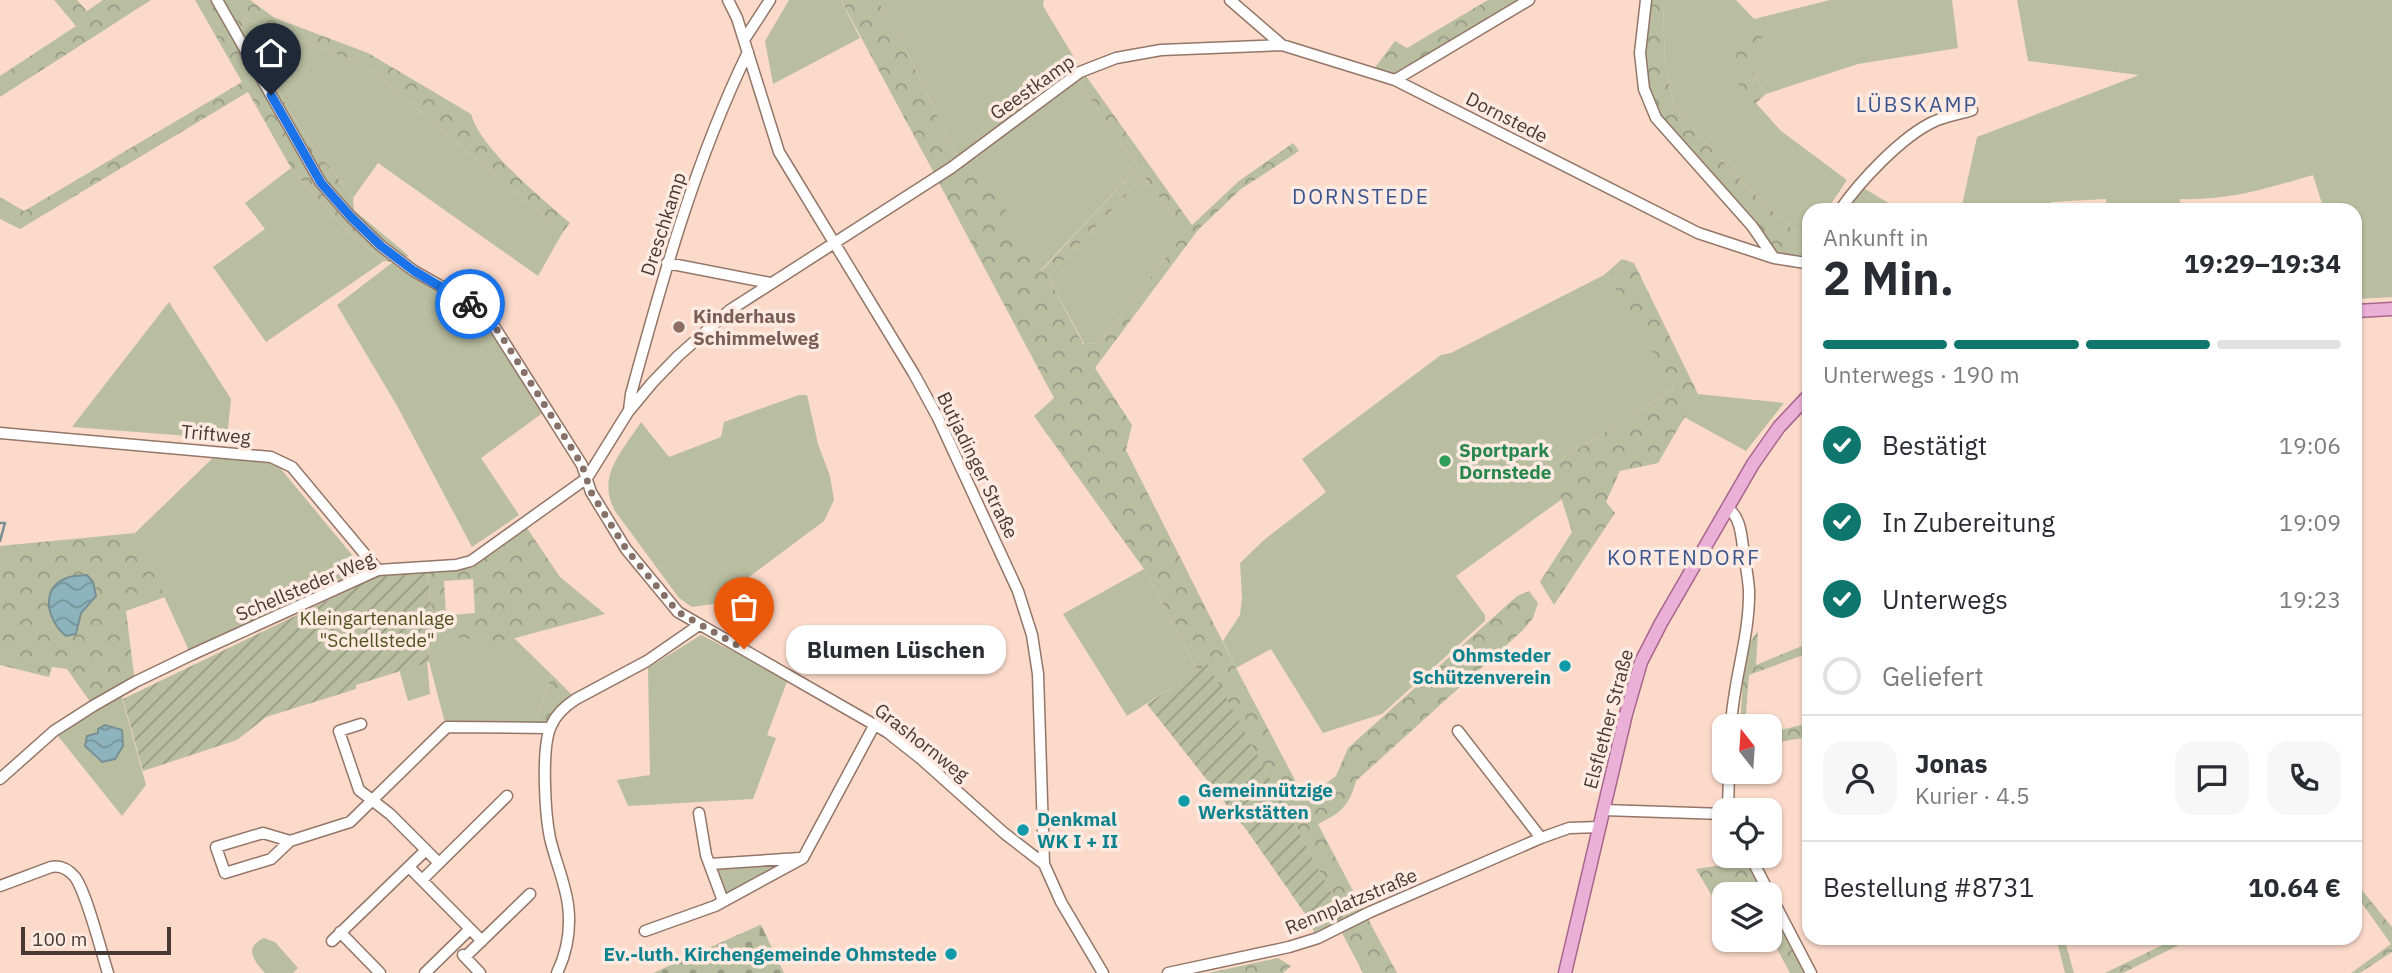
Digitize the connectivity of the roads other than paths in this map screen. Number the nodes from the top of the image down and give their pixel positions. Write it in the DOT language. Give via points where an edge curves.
graph roads {
  1 [pos="217,0"];
  2 [pos="728,0"];
  3 [pos="770,0"];
  4 [pos="1230,0"];
  5 [pos="1529,0"];
  6 [pos="1646,0"];
  7 [pos="744,40"];
  8 [pos="1282,45"];
  9 [pos="748,52"];
  10 [pos="1395,80"];
  11 [pos="1972,110"];
  12 [pos="1845,203"];
  13 [pos="833,242"];
  14 [pos="1774,258"];
  15 [pos="1802,262"];
  16 [pos="667,263"];
  17 [pos="770,283"];
  18 [pos="2392,309"];
  19 [pos="2362,310"];
  20 [pos="1802,403"];
  21 [pos="628,412"];
  22 [pos="0,433"];
  23 [pos="587,478"];
  24 [pos="1727,508"];
  25 [pos="379,570"];
  26 [pos="699,625"];
  27 [pos="1731,714"];
  28 [pos="361,724"];
  29 [pos="875,724"];
  30 [pos="550,728"];
  31 [pos="1458,731"];
  32 [pos="0,779"];
  33 [pos="507,796"];
  34 [pos="372,801"];
  35 [pos="1603,810"];
  36 [pos="699,813"];
  37 [pos="1712,814"];
  38 [pos="1600,827"];
  39 [pos="1541,838"];
  40 [pos="290,841"];
  41 [pos="426,850"];
  42 [pos="803,858"];
  43 [pos="439,863"];
  44 [pos="709,864"];
  45 [pos="1044,864"];
  46 [pos="409,867"];
  47 [pos="1756,868"];
  48 [pos="422,880"];
  49 [pos="0,886"];
  50 [pos="530,894"];
  51 [pos="723,901"];
  52 [pos="470,929"];
  53 [pos="645,932"];
  54 [pos="482,941"];
  55 [pos="453,945"];
  56 [pos="465,957"];
  57 [pos="108,973"];
  58 [pos="380,973"];
  59 [pos="425,973"];
  60 [pos="480,973"];
  61 [pos="557,973"];
  62 [pos="1103,973"];
  63 [pos="1168,973"];
  64 [pos="1565,973"];
  65 [pos="1811,973"];
  1 -- 23 [label="street, Grashornweg" via="321,183 381,246 467,301 492,323"];
  2 -- 7 [label="street, Butjadinger Straße"];
  3 -- 7 [label="street"];
  4 -- 8 [label="street, Dornstede"];
  5 -- 10 [label="street"];
  6 -- 14 [label="street" via="1640,53 1644,89 1656,118 1752,226"];
  7 -- 9 [label="street, Butjadinger Straße"];
  8 -- 10 [label="street, Dornstede"];
  8 -- 13 [label="street, Geestkamp" via="1161,50 1115,58 1080,72 951,168"];
  9 -- 13 [label="street, Butjadinger Straße" via="779,152"];
  9 -- 16 [label="street, Dreschkamp" via="715,123"];
  10 -- 14 [label="street, Dornstede" via="1698,233"];
  11 -- 12 [label="street" via="1918,131 1858,185"];
  13 -- 17 [label="street, Schellsteder Weg"];
  13 -- 45 [label="street, Butjadinger Straße" via="938,418 1018,591 1038,674"];
  14 -- 15 [label="street, Dornstede"];
  16 -- 17 [label="street"];
  16 -- 21 [label="street, Dreschkamp"];
  17 -- 21 [label="street, Schellsteder Weg" via="730,310 678,356"];
  18 -- 19 [label="main road"];
  20 -- 24 [label="main road, Elsflether Straße" via="1764,447"];
  21 -- 23 [label="street, Schellsteder Weg"];
  22 -- 25 [label="street, Triftweg" via="271,457 292,467"];
  23 -- 25 [label="street, Schellsteder Weg" via="471,561"];
  23 -- 26 [label="street, Grashornweg" via="626,549 678,612"];
  24 -- 27 [label="street" via="1736,515 1749,591"];
  24 -- 35 [label="main road, Elsflether Straße" via="1642,662"];
  25 -- 32 [label="street, Schellsteder Weg" via="135,682 54,731"];
  26 -- 29 [label="street, Grashornweg"];
  26 -- 30 [label="street" via="647,661 565,706"];
  28 -- 34 [label="street" via="339,732 359,790"];
  29 -- 42 [label="street"];
  29 -- 45 [label="street, Grashornweg"];
  30 -- 34 [label="street" via="447,727"];
  30 -- 61 [label="street" via="545,761 548,825 569,925"];
  31 -- 39 [label="street"];
  33 -- 43 [label="street"];
  34 -- 40 [label="street" via="350,822"];
  34 -- 41 [label="street"];
  35 -- 37 [label="street"];
  35 -- 38 [label="main road, Elsflether Straße"];
  36 -- 44 [label="street"];
  38 -- 39 [label="street, Rennplatzstraße" via="1569,828"];
  38 -- 64 [label="main road, Elsflether Straße"];
  39 -- 63 [label="street, Rennplatzstraße" via="1318,938"];
  40 -- 40 [label="street" via="263,833 216,847 225,873 271,859"];
  41 -- 43 [label="street"];
  41 -- 46 [label="street"];
  42 -- 44 [label="street"];
  42 -- 51 [label="street"];
  43 -- 48 [label="street"];
  44 -- 51 [label="street"];
  45 -- 62 [label="street, Butjadinger Straße"];
  46 -- 48 [label="street"];
  46 -- 58 [label="street" via="336,937"];
  47 -- 65 [label="street"];
  48 -- 52 [label="street"];
  49 -- 57 [label="street" via="51,867 68,871 79,886"];
  50 -- 54 [label="street"];
  51 -- 53 [label="street"];
  52 -- 54 [label="street"];
  52 -- 55 [label="street"];
  54 -- 56 [label="street"];
  55 -- 56 [label="street"];
  55 -- 59 [label="street"];
  56 -- 60 [label="street"];
}
